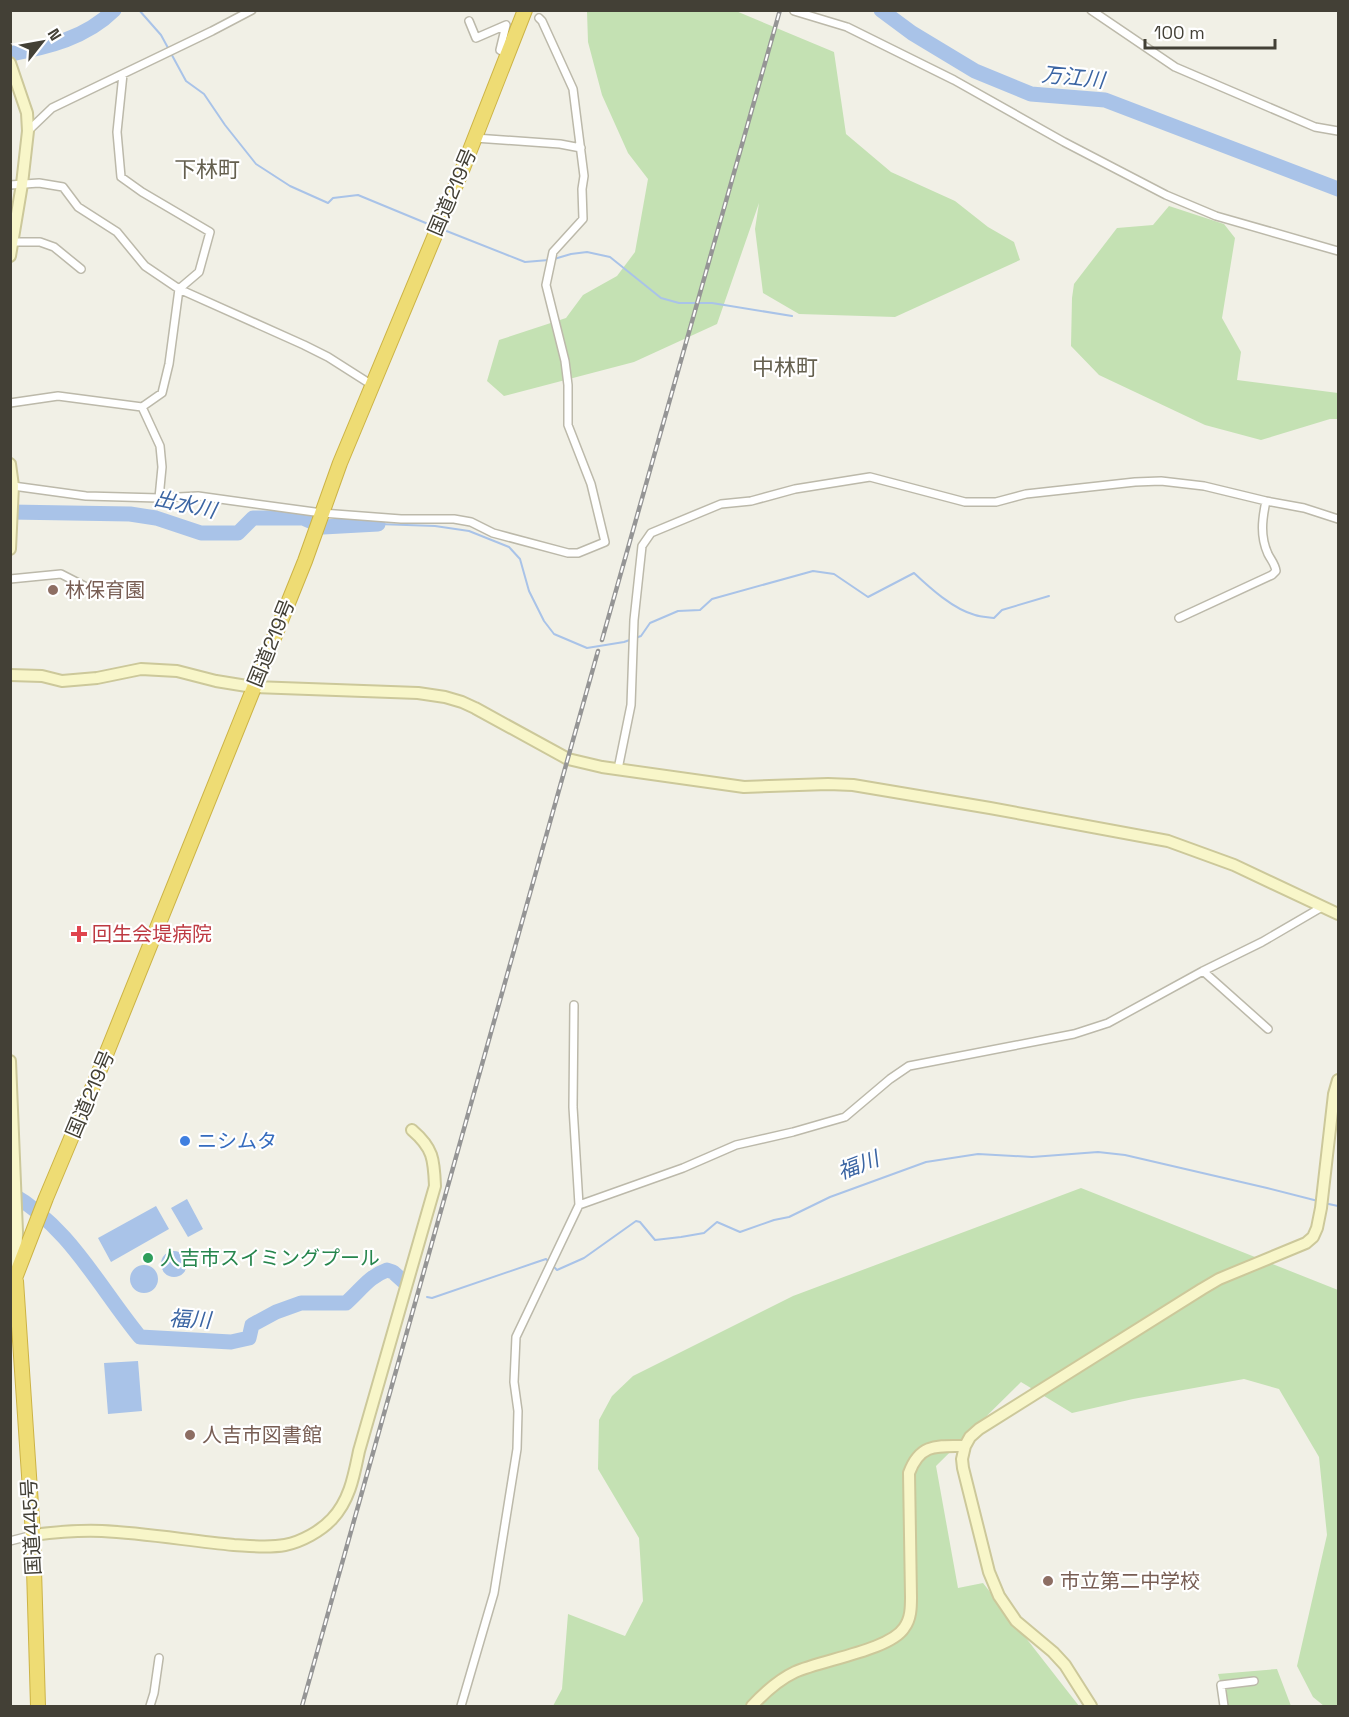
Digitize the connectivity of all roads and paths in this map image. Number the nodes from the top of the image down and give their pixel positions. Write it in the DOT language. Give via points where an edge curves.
graph roads {
  1 [pos="252,10"];
  2 [pos="525,10"];
  3 [pos="1092,10"];
  4 [pos="794,11"];
  5 [pos="539,18"];
  6 [pos="469,21"];
  7 [pos="508,54"];
  8 [pos="10,63"];
  9 [pos="123,74"];
  10 [pos="28,131"];
  11 [pos="1338,131"];
  12 [pos="475,138"];
  13 [pos="581,148"];
  14 [pos="16,184"];
  15 [pos="13,242"];
  16 [pos="1338,251"];
  17 [pos="10,256"];
  18 [pos="81,269"];
  19 [pos="179,289"];
  20 [pos="372,385"];
  21 [pos="10,403"];
  22 [pos="142,406"];
  23 [pos="10,464"];
  24 [pos="13,486"];
  25 [pos="159,498"];
  26 [pos="1266,501"];
  27 [pos="322,513"];
  28 [pos="1338,519"];
  29 [pos="10,549"];
  30 [pos="10,579"];
  31 [pos="100,594"];
  32 [pos="1179,618"];
  33 [pos="10,675"];
  34 [pos="253,687"];
  35 [pos="618,769"];
  36 [pos="1333,909"];
  37 [pos="1203,971"];
  38 [pos="574,1005"];
  39 [pos="1268,1029"];
  40 [pos="10,1061"];
  41 [pos="1338,1080"];
  42 [pos="412,1130"];
  43 [pos="579,1204"];
  44 [pos="35,1227"];
  45 [pos="17,1232"];
  46 [pos="16,1276"];
  47 [pos="10,1291"];
  48 [pos="15,1330"];
  49 [pos="965,1446"];
  50 [pos="33,1535"];
  51 [pos="10,1541"];
  52 [pos="159,1658"];
  53 [pos="1254,1681"];
  54 [pos="38,1707"];
  55 [pos="150,1707"];
  56 [pos="461,1707"];
  57 [pos="752,1707"];
  58 [pos="1091,1707"];
  59 [pos="1224,1707"];
  1 -- 9 [label="street"];
  2 -- 7 [label="highway, 国道219号"];
  3 -- 11 [label="street" via="1176,67 1315,127"];
  4 -- 16 [label="street" via="847,27 1166,195 1216,216"];
  5 -- 13 [label="street" via="573,89"];
  6 -- 7 [label="street" via="476,38 506,25 500,50"];
  7 -- 12 [label="highway, 国道219号"];
  8 -- 10 [label="street" via="27,113"];
  9 -- 10 [label="street" via="52,108"];
  9 -- 19 [label="street" via="117,132 121,177 210,232 199,272"];
  10 -- 14 [label="street"];
  12 -- 13 [label="street"];
  12 -- 20 [label="highway, 国道219号"];
  13 -- 27 [label="street" via="583,219 553,252 546,285 565,361 568,425 591,484 605,542 568,553 454,519"];
  14 -- 15 [label="street"];
  14 -- 19 [label="street" via="63,187 78,207 117,232 145,266"];
  15 -- 17 [label="street"];
  15 -- 18 [label="street" via="47,244"];
  19 -- 20 [label="street" via="304,345"];
  19 -- 22 [label="street" via="162,393"];
  20 -- 27 [label="highway, 国道219号"];
  21 -- 22 [label="street" via="58,396"];
  22 -- 25 [label="street" via="160,446"];
  23 -- 24 [label="street"];
  24 -- 25 [label="street" via="86,496"];
  24 -- 29 [label="street"];
  25 -- 27 [label="street" via="198,496"];
  26 -- 28 [label="street"];
  26 -- 32 [label="street" via="1261,528 1276,571"];
  26 -- 35 [label="street" via="1204,486 1161,481 1026,494 996,502 965,502 870,477 711,508 651,533 642,546 631,705"];
  27 -- 34 [label="highway, 国道219号"];
  30 -- 31 [label="street" via="61,574"];
  33 -- 34 [label="street" via="62,681 141,669 177,671"];
  34 -- 35 [label="street" via="445,697 475,708 567,759"];
  34 -- 44 [label="highway, 国道219号"];
  35 -- 36 [label="street" via="744,787 853,785 1168,841"];
  36 -- 37 [label="street"];
  37 -- 39 [label="street"];
  37 -- 43 [label="street" via="1108,1023 1074,1034 909,1065 844,1117 736,1145"];
  38 -- 43 [label="street" via="573,1107"];
  40 -- 45 [label="street"];
  41 -- 49 [label="street" via="1321,1208 1313,1237 1202,1288 979,1429"];
  42 -- 50 [label="street" via="430,1151 435,1185 347,1497 332,1519 298,1541 270,1546 101,1531"];
  43 -- 56 [label="street" via="516,1337 517,1449 494,1593"];
  44 -- 45 [label="street" via="33,1233"];
  44 -- 46 [label="highway, 国道219号"];
  45 -- 46 [label="street"];
  46 -- 47 [label="highway, 国道219号"];
  46 -- 48 [label="highway, 国道445号"];
  48 -- 50 [label="highway, 国道445号"];
  49 -- 57 [label="street" via="931,1447 913,1461 909,1473 912,1597 904,1628 878,1645 795,1672 769,1689"];
  49 -- 58 [label="street" via="963,1468 989,1572 999,1596 1016,1621 1065,1665"];
  50 -- 51 [label="street"];
  50 -- 54 [label="highway, 国道445号"];
  52 -- 55 [label="street"];
  53 -- 59 [label="street" via="1221,1685"];
}
